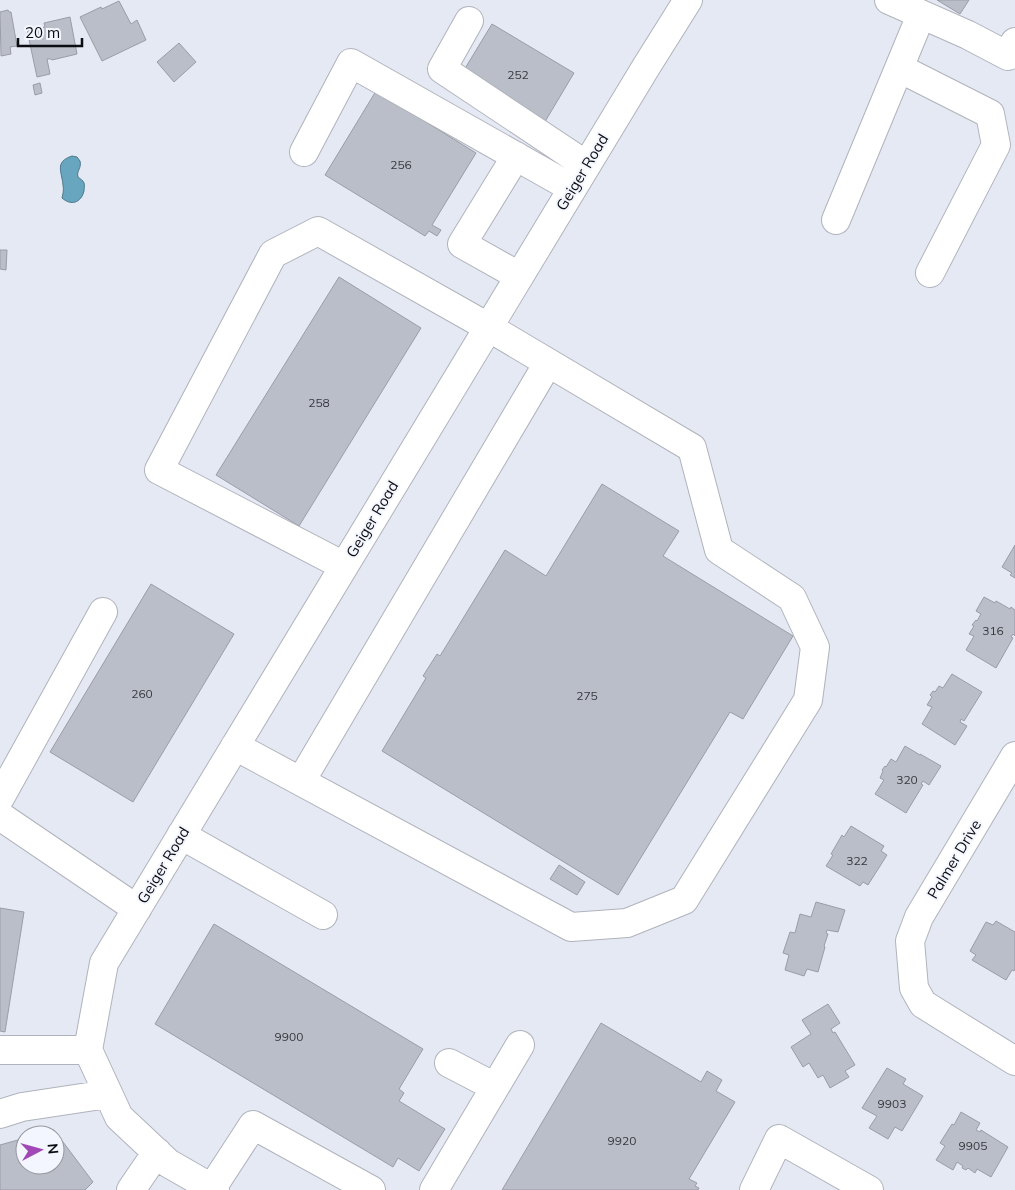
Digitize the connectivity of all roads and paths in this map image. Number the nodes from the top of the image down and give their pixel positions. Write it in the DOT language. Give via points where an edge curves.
graph roads {
  1 [pos="688,0"];
  2 [pos="889,0"];
  3 [pos="921,15"];
  4 [pos="469,21"];
  5 [pos="1015,42"];
  6 [pos="899,68"];
  7 [pos="304,152"];
  8 [pos="516,156"];
  9 [pos="586,165"];
  10 [pos="572,188"];
  11 [pos="836,220"];
  12 [pos="930,273"];
  13 [pos="519,276"];
  14 [pos="488,327"];
  15 [pos="548,363"];
  16 [pos="344,566"];
  17 [pos="102,612"];
  18 [pos="235,746"];
  19 [pos="1015,756"];
  20 [pos="301,782"];
  21 [pos="0,798"];
  22 [pos="0,816"];
  23 [pos="181,835"];
  24 [pos="137,909"];
  25 [pos="323,915"];
  26 [pos="520,1045"];
  27 [pos="0,1050"];
  28 [pos="88,1050"];
  29 [pos="1015,1061"];
  30 [pos="449,1063"];
  31 [pos="495,1087"];
  32 [pos="108,1094"];
  33 [pos="0,1114"];
  34 [pos="157,1152"];
  35 [pos="213,1189"];
  36 [pos="131,1190"];
  37 [pos="371,1190"];
  38 [pos="434,1190"];
  39 [pos="754,1190"];
  40 [pos="869,1190"];
  1 -- 9 [label="street, Geiger Road"];
  2 -- 3 [label="street"];
  3 -- 5 [label="street" via="1008,56"];
  3 -- 6 [label="street"];
  4 -- 9 [label="street" via="442,69"];
  6 -- 11 [label="street"];
  6 -- 12 [label="street" via="990,114 996,145"];
  7 -- 8 [label="street" via="351,63"];
  8 -- 10 [label="street"];
  8 -- 13 [label="street" via="462,244"];
  9 -- 10 [label="street, Geiger Road"];
  10 -- 13 [label="street, Geiger Road"];
  13 -- 14 [label="street, Geiger Road"];
  14 -- 15 [label="street"];
  14 -- 16 [label="street, Geiger Road"];
  14 -- 16 [label="street" via="318,231 273,254 159,470"];
  15 -- 20 [label="street"];
  15 -- 20 [label="street" via="692,448 719,550 792,598 815,647 808,700 684,900 628,923 571,927"];
  16 -- 18 [label="street, Geiger Road"];
  17 -- 21 [label="street"];
  18 -- 20 [label="street"];
  18 -- 23 [label="street, Geiger Road"];
  19 -- 29 [label="street, Palmer Drive" via="919,917 910,941 914,988 923,1004"];
  22 -- 24 [label="street"];
  23 -- 24 [label="street, Geiger Road"];
  23 -- 25 [label="street"];
  24 -- 28 [label="street, Geiger Road" via="104,963"];
  26 -- 31 [label="street"];
  27 -- 28 [label="street"];
  28 -- 32 [label="street"];
  30 -- 31 [label="street"];
  31 -- 38 [label="street"];
  32 -- 33 [label="street"];
  32 -- 34 [label="street" via="119,1117"];
  34 -- 35 [label="street" via="168,1163"];
  34 -- 36 [label="street"];
  35 -- 37 [label="street" via="253,1125"];
  39 -- 40 [label="street" via="779,1139"];
}
